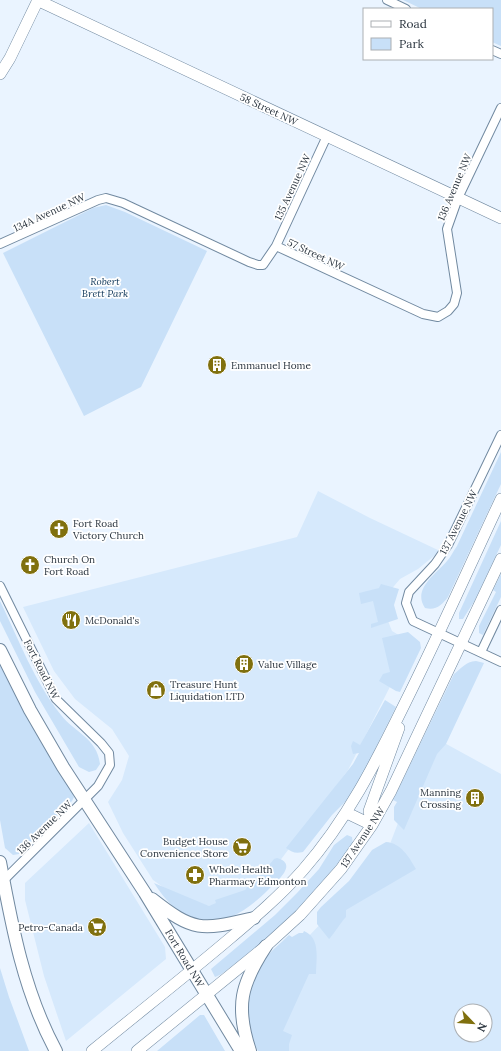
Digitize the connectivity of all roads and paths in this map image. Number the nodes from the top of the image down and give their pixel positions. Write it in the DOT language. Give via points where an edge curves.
graph roads {
  1 [pos="38,0"];
  2 [pos="387,0"];
  3 [pos="404,8"];
  4 [pos="0,74"];
  5 [pos="501,108"];
  6 [pos="327,136"];
  7 [pos="106,198"];
  8 [pos="458,198"];
  9 [pos="501,218"];
  10 [pos="0,244"];
  11 [pos="276,246"];
  12 [pos="438,317"];
  13 [pos="501,435"];
  14 [pos="501,499"];
  15 [pos="501,559"];
  16 [pos="0,586"];
  17 [pos="501,610"];
  18 [pos="439,632"];
  19 [pos="461,643"];
  20 [pos="0,650"];
  21 [pos="481,652"];
  22 [pos="501,662"];
  23 [pos="414,684"];
  24 [pos="84,801"];
  25 [pos="347,813"];
  26 [pos="372,825"];
  27 [pos="0,862"];
  28 [pos="2,882"];
  29 [pos="146,893"];
  30 [pos="254,918"];
  31 [pos="266,946"];
  32 [pos="192,970"];
  33 [pos="207,994"];
  34 [pos="56,1051"];
  35 [pos="92,1051"];
  36 [pos="137,1051"];
  37 [pos="241,1051"];
  38 [pos="250,1051"];
  1 -- 4 [label="main road"];
  1 -- 6 [label="main road, 58 Street NW"];
  2 -- 3 [label="street"];
  5 -- 8 [label="street, 136 Avenue NW"];
  6 -- 8 [label="main road, 58 Street NW"];
  6 -- 11 [label="street, 135 Avenue NW"];
  7 -- 10 [label="street, 134A Avenue NW" via="89,203"];
  7 -- 11 [label="street, 57 Street NW" via="123,203 258,265 263,265"];
  8 -- 9 [label="main road, 58 Street NW"];
  8 -- 12 [label="street, 136 Avenue NW" via="447,229 457,293 448,312"];
  11 -- 12 [label="street, 57 Street NW" via="423,314"];
  13 -- 18 [label="street, 137 Avenue NW" via="448,545 435,564 409,592 406,603 413,621"];
  14 -- 18 [label="main road"];
  15 -- 19 [label="main road, 137 Avenue NW"];
  16 -- 24 [label="street, Fort Road NW" via="56,699 108,753 110,765 105,775"];
  17 -- 21 [label="street"];
  18 -- 19 [label="street, 137 Avenue NW"];
  18 -- 23 [label="main road"];
  19 -- 21 [label="street, 137 Avenue NW"];
  19 -- 26 [label="main road, 137 Avenue NW" via="391,791"];
  20 -- 24 [label="main road, Fort Road NW" via="30,710"];
  21 -- 22 [label="street, 137 Avenue NW"];
  23 -- 25 [label="main road" via="373,769"];
  23 -- 26 [label="main road" via="369,811"];
  24 -- 28 [label="street, 136 Avenue NW"];
  24 -- 29 [label="main road, Fort Road NW"];
  25 -- 26 [label="main road"];
  25 -- 30 [label="main road" via="303,870"];
  26 -- 31 [label="main road, 137 Avenue NW" via="328,885"];
  27 -- 28 [label="main road"];
  28 -- 34 [label="main road" via="27,985"];
  29 -- 30 [label="main road" via="174,916 189,924 202,927"];
  29 -- 32 [label="main road, Fort Road NW"];
  30 -- 32 [label="main road"];
  31 -- 33 [label="main road, 137 Avenue NW"];
  31 -- 38 [label="main road" via="251,969 243,999 242,1018"];
  32 -- 33 [label="main road, Fort Road NW"];
  32 -- 35 [label="main road"];
  33 -- 36 [label="main road, 137 Avenue NW"];
  33 -- 37 [label="main road, Fort Road NW"];
}
